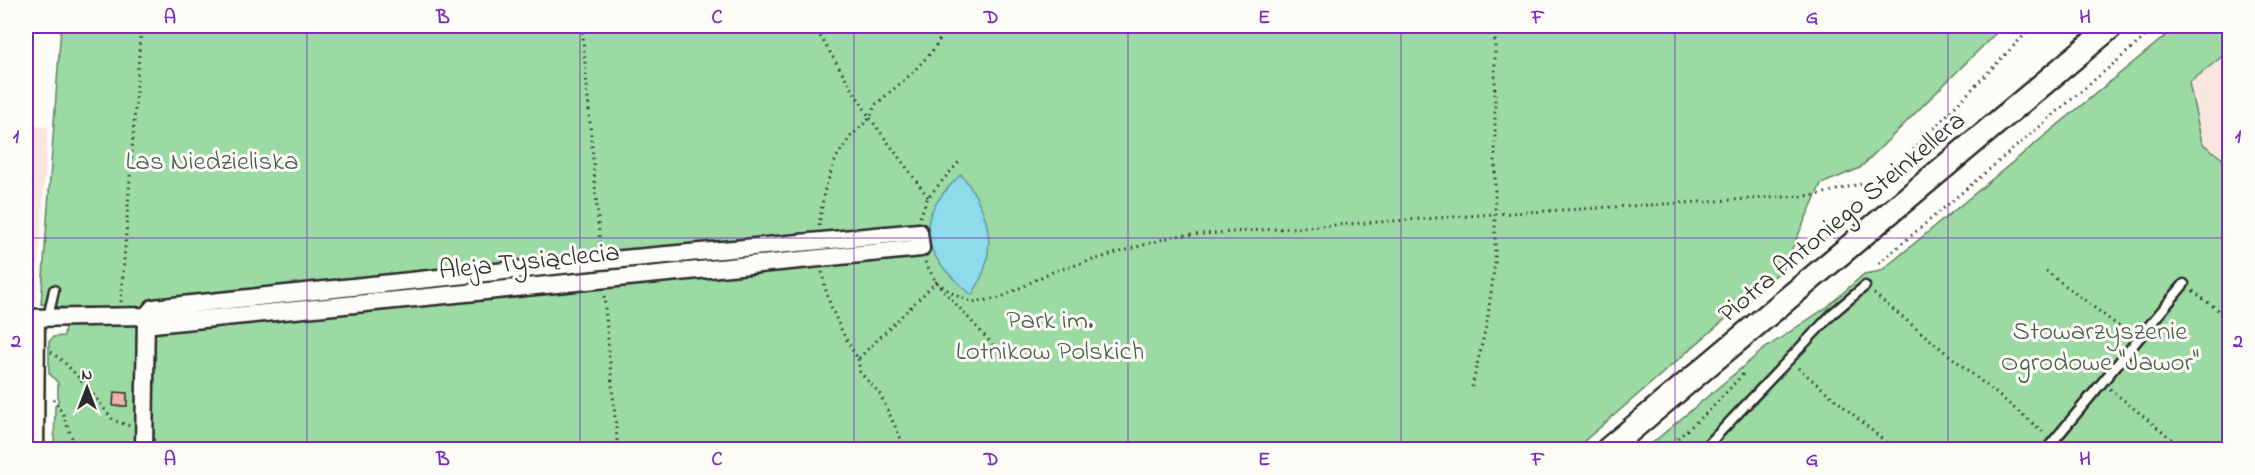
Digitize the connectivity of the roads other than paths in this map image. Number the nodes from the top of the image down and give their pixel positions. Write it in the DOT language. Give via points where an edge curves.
graph roads {
  1 [pos="2112,26"];
  2 [pos="2184,284"];
  3 [pos="1864,286"];
  4 [pos="54,290"];
  5 [pos="146,316"];
  6 [pos="37,318"];
  7 [pos="35,450"];
  8 [pos="144,450"];
  9 [pos="1607,450"];
  10 [pos="1703,450"];
  11 [pos="2046,450"];
  1 -- 9 [label="street, Piotra Antoniego Steinkellera"];
  2 -- 11 [label="lane"];
  3 -- 10 [label="lane" via="1833,313"];
  4 -- 6 [label="lane"];
  5 -- 5 [label="street, Aleja Tysiąclecia" via="153,308 601,261 920,240 603,279 153,324"];
  5 -- 6 [label="street, Aleja Tysiąclecia"];
  5 -- 8 [label="street"];
  6 -- 7 [label="street"];
}
